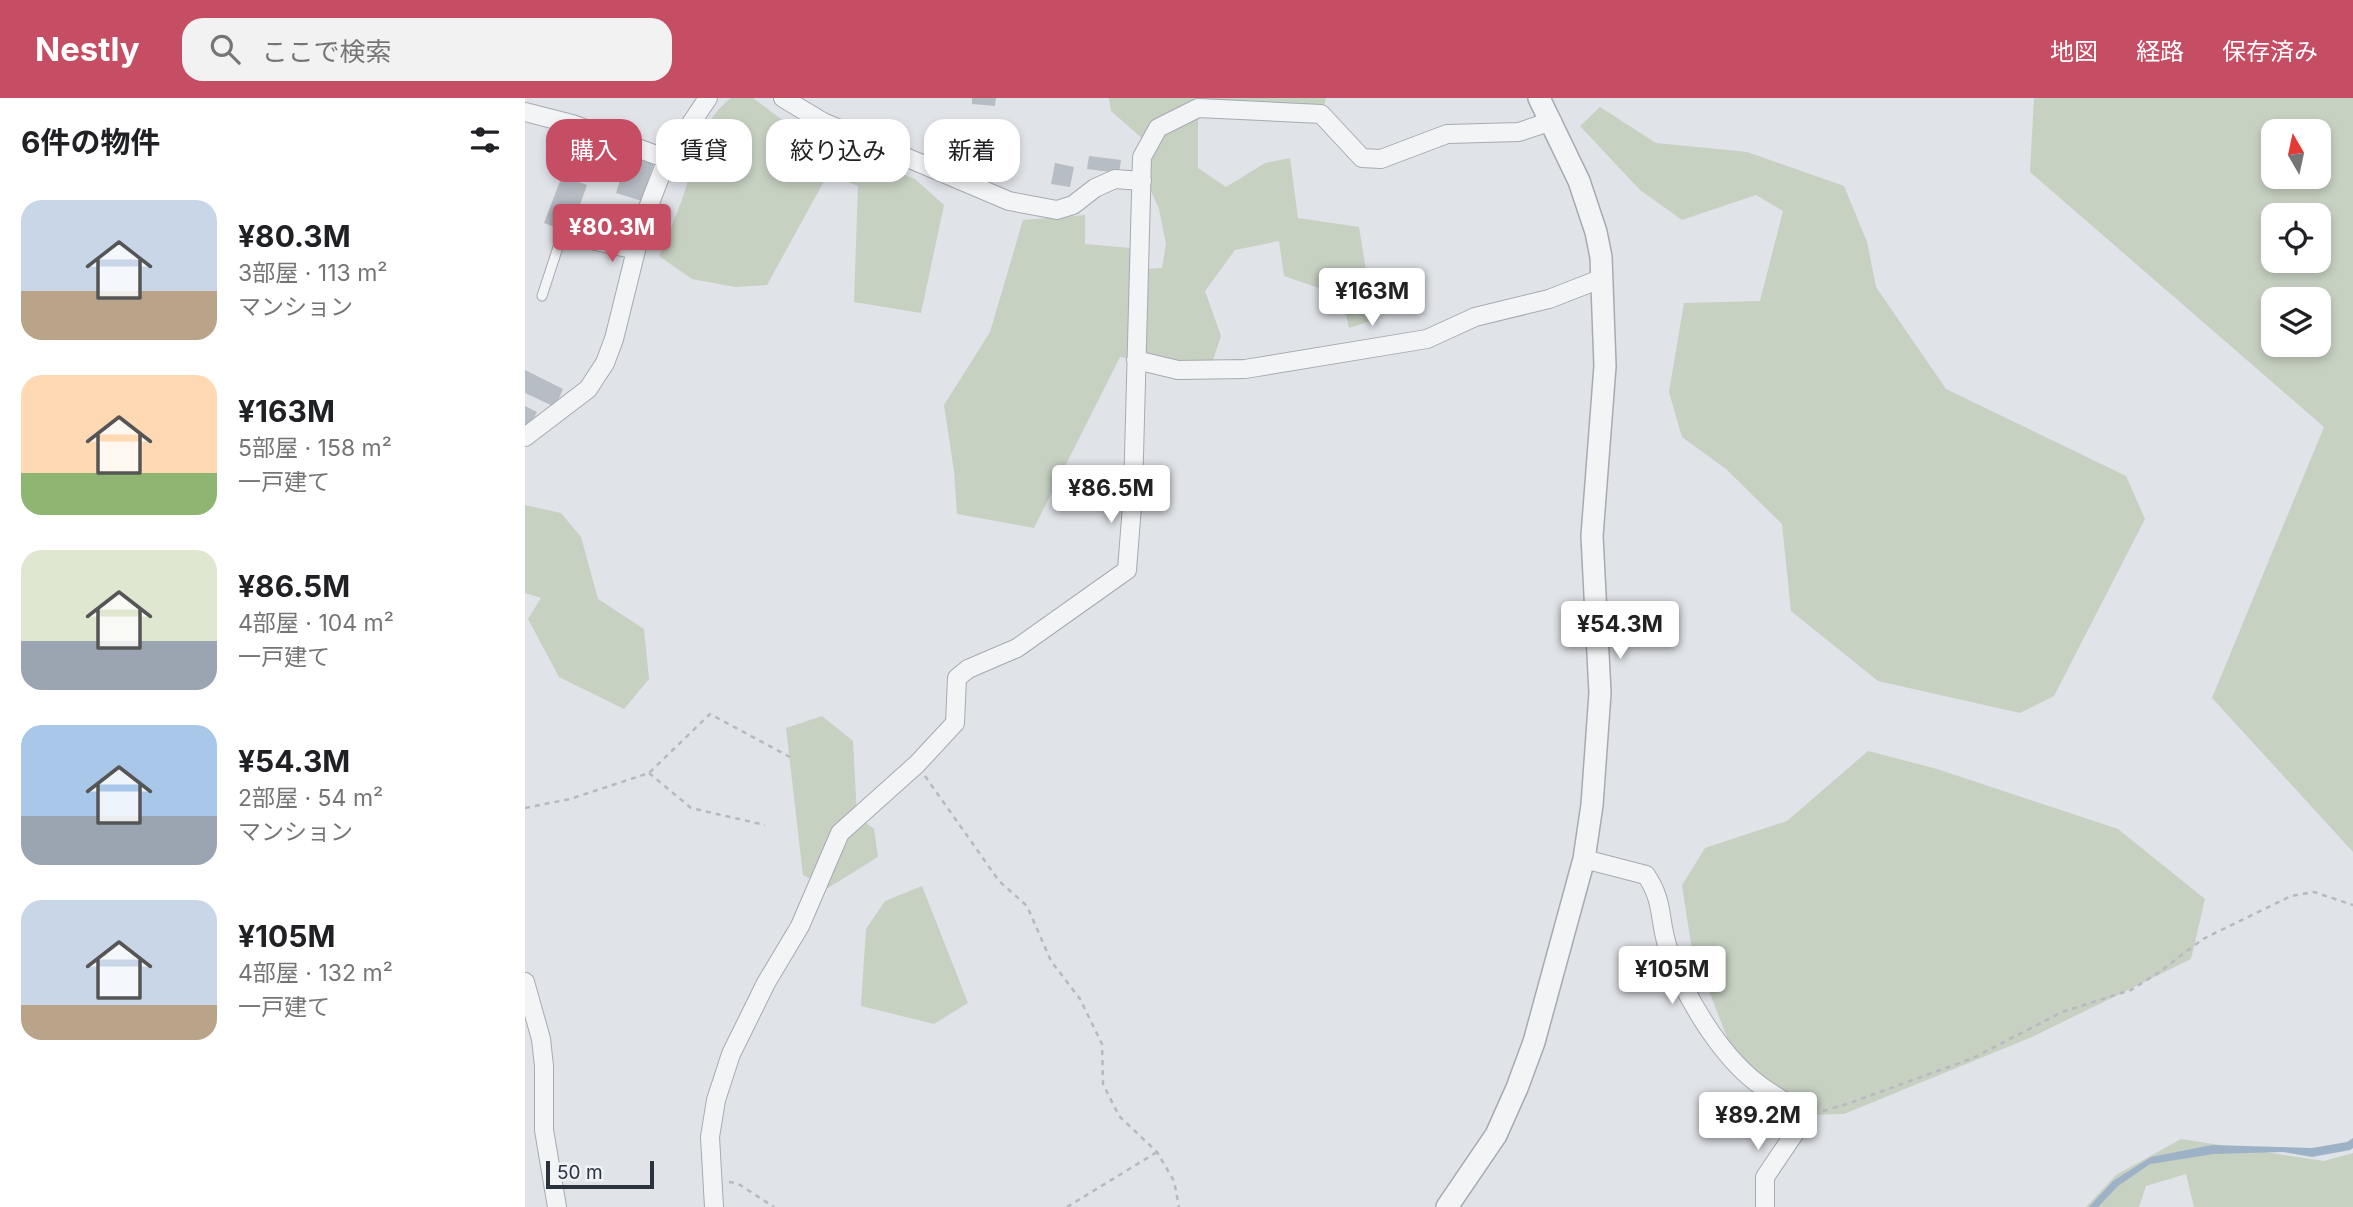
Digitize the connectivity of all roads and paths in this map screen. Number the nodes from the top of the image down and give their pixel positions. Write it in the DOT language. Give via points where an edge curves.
graph roads {
  1 [pos="708,98"];
  2 [pos="783,98"];
  3 [pos="1542,99"];
  4 [pos="1325,106"];
  5 [pos="525,112"];
  6 [pos="694,119"];
  7 [pos="1552,121"];
  8 [pos="656,155"];
  9 [pos="1142,180"];
  10 [pos="658,182"];
  11 [pos="634,254"];
  12 [pos="1602,278"];
  13 [pos="542,296"];
  14 [pos="1136,360"];
  15 [pos="525,437"];
  16 [pos="790,757"];
  17 [pos="917,764"];
  18 [pos="649,773"];
  19 [pos="525,808"];
  20 [pos="765,825"];
  21 [pos="1584,859"];
  22 [pos="2353,905"];
  23 [pos="525,982"];
  24 [pos="1807,1115"];
  25 [pos="1157,1152"];
  26 [pos="714,1181"];
  27 [pos="557,1207"];
  28 [pos="714,1207"];
  29 [pos="774,1207"];
  30 [pos="1067,1207"];
  31 [pos="1179,1207"];
  32 [pos="1447,1207"];
  33 [pos="1765,1207"];
  1 -- 6 [label="street"];
  2 -- 9 [label="street" via="823,122 1009,201 1057,210 1115,179"];
  3 -- 7 [label="street"];
  4 -- 7 [label="street" via="1362,158 1381,159 1447,134 1519,132"];
  4 -- 9 [label="street" via="1198,108 1182,114 1159,128 1142,157"];
  5 -- 8 [label="street"];
  7 -- 12 [label="street" via="1591,215"];
  9 -- 14 [label="street"];
  10 -- 11 [label="street"];
  11 -- 13 [label="lane" via="561,238"];
  11 -- 15 [label="street" via="605,363 588,389"];
  12 -- 14 [label="street" via="1549,299 1475,317 1427,339 1245,369 1178,370"];
  12 -- 21 [label="street" via="1605,366 1592,536 1600,693"];
  14 -- 17 [label="street" via="1127,570 1017,648 957,678 955,723"];
  16 -- 18 [label="path" via="711,714"];
  17 -- 25 [label="path" via="999,881 1027,906 1051,961 1080,999 1102,1044 1103,1084 1119,1116"];
  17 -- 26 [label="street" via="840,833 800,926 731,1054 710,1137"];
  18 -- 19 [label="path" via="570,799"];
  18 -- 20 [label="path" via="691,808"];
  21 -- 24 [label="street" via="1646,875 1657,892 1667,947 1681,982 1709,1028 1756,1083"];
  21 -- 32 [label="street" via="1517,1088 1496,1135"];
  22 -- 24 [label="path" via="2314,892 2291,896 2203,939 2131,990 2062,1012 1973,1058"];
  23 -- 27 [label="street" via="541,1039 544,1130"];
  24 -- 33 [label="street" via="1765,1177"];
  25 -- 30 [label="path"];
  25 -- 31 [label="path" via="1174,1181"];
  26 -- 28 [label="street"];
  26 -- 29 [label="path" via="737,1183"];
}
